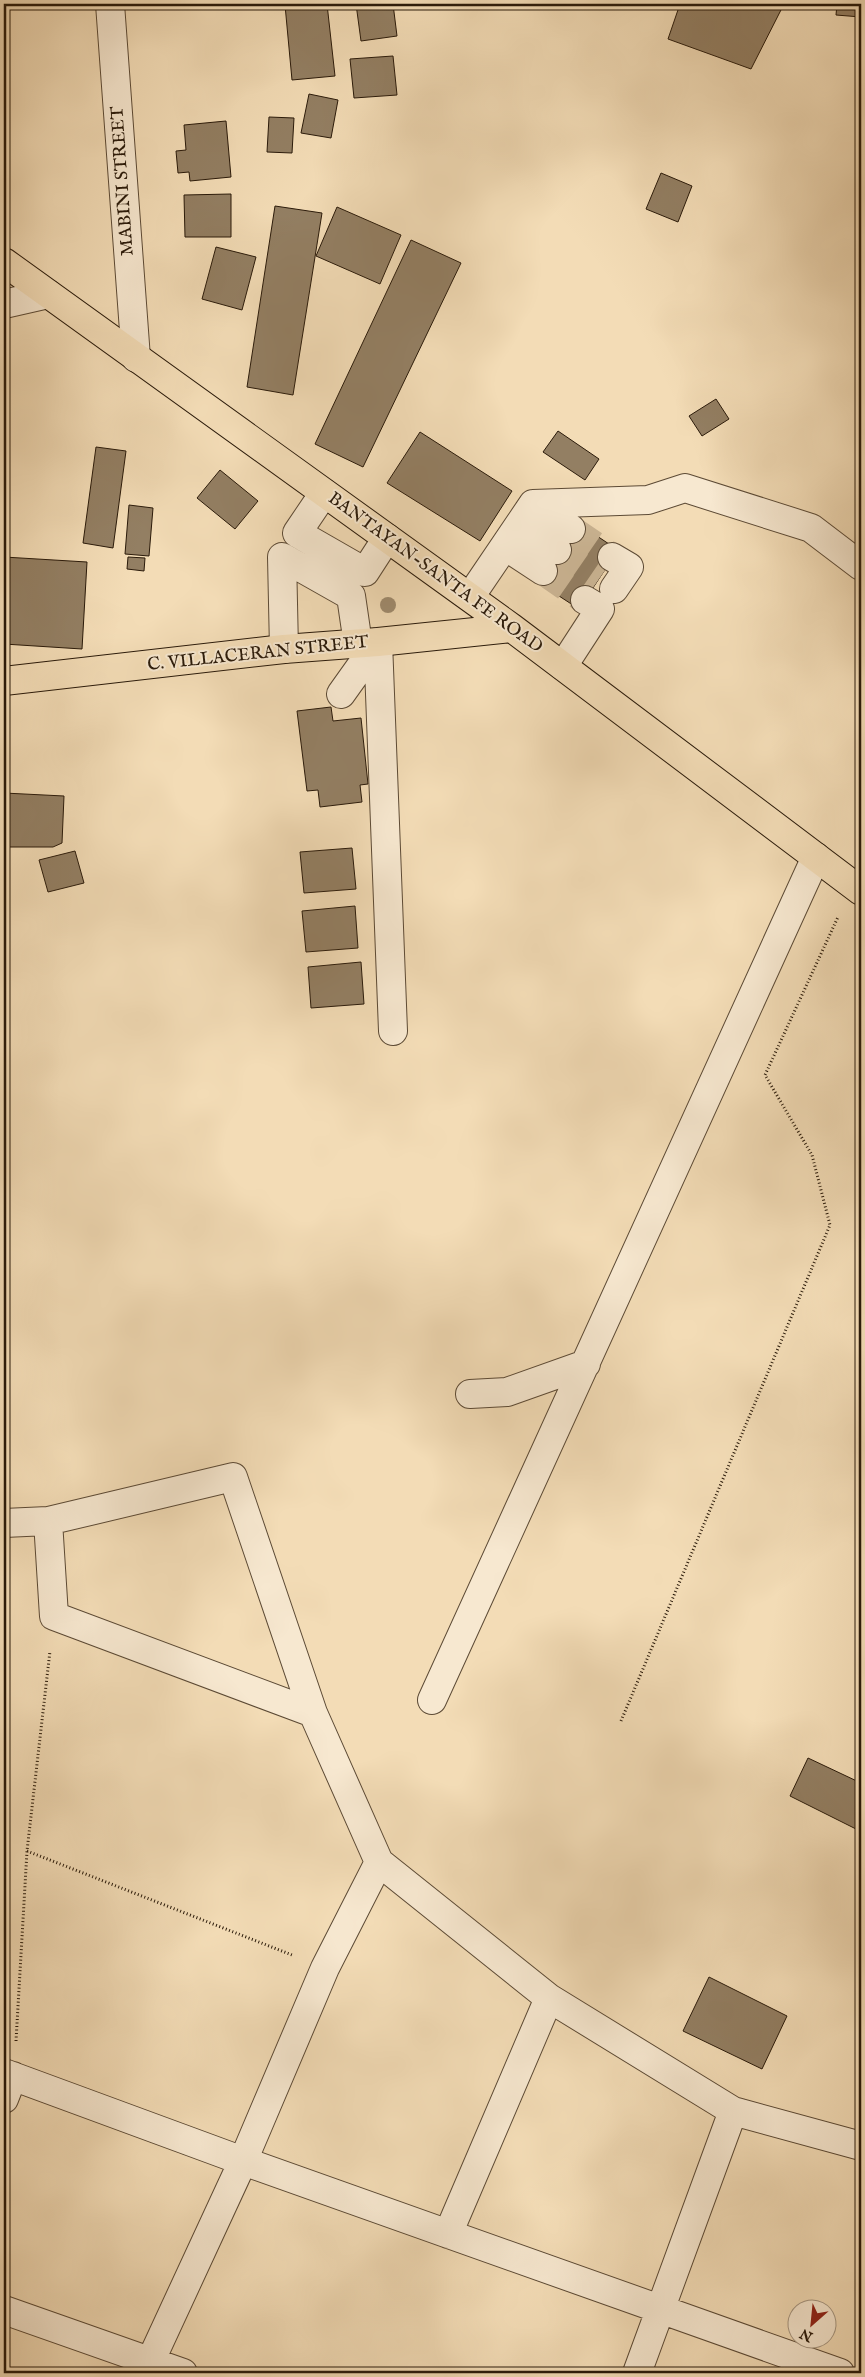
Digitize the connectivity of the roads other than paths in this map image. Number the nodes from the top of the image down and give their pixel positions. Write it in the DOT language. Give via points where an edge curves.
graph roads {
  1 [pos="110,4"];
  2 [pos="4,262"];
  3 [pos="48,294"];
  4 [pos="4,304"];
  5 [pos="136,358"];
  6 [pos="324,493"];
  7 [pos="519,525"];
  8 [pos="296,533"];
  9 [pos="387,538"];
  10 [pos="282,557"];
  11 [pos="861,566"];
  12 [pos="602,587"];
  13 [pos="470,597"];
  14 [pos="512,628"];
  15 [pos="368,643"];
  16 [pos="284,649"];
  17 [pos="563,666"];
  18 [pos="4,681"];
  19 [pos="341,694"];
  20 [pos="816,857"];
  21 [pos="857,888"];
  22 [pos="393,1032"];
  23 [pos="586,1364"];
  24 [pos="470,1394"];
  25 [pos="48,1521"];
  26 [pos="4,1523"];
  27 [pos="432,1700"];
  28 [pos="313,1712"];
  29 [pos="379,1862"];
  30 [pos="548,1998"];
  31 [pos="7,2083"];
  32 [pos="733,2111"];
  33 [pos="861,2146"];
  34 [pos="243,2161"];
  35 [pos="448,2234"];
  36 [pos="4,2310"];
  37 [pos="660,2310"];
  38 [pos="147,2367"];
  39 [pos="183,2373"];
  40 [pos="637,2373"];
  41 [pos="840,2373"];
  1 -- 5 [label="street, MABINI STREET"];
  2 -- 3 [label="main road, BANTAYAN-SANTA FE ROAD"];
  3 -- 4 [label="street"];
  3 -- 5 [label="main road, BANTAYAN-SANTA FE ROAD"];
  5 -- 6 [label="main road, BANTAYAN-SANTA FE ROAD"];
  6 -- 8 [label="street"];
  6 -- 9 [label="main road, BANTAYAN-SANTA FE ROAD"];
  7 -- 7 [label="street" via="557,550"];
  7 -- 11 [label="street" via="648,500 685,488 810,528"];
  7 -- 13 [label="street"];
  8 -- 9 [label="street" via="365,572"];
  8 -- 10 [label="street"];
  9 -- 13 [label="main road, BANTAYAN-SANTA FE ROAD"];
  10 -- 15 [label="street" via="351,596"];
  10 -- 16 [label="street"];
  12 -- 17 [label="street"];
  13 -- 14 [label="main road, BANTAYAN-SANTA FE ROAD"];
  14 -- 15 [label="main road, C. VILLACERAN STREET"];
  14 -- 17 [label="main road, BANTAYAN-SANTA FE ROAD"];
  15 -- 16 [label="main road, C. VILLACERAN STREET"];
  15 -- 19 [label="street"];
  15 -- 22 [label="street"];
  16 -- 18 [label="main road, C. VILLACERAN STREET"];
  17 -- 20 [label="main road, BANTAYAN-SANTA FE ROAD"];
  20 -- 21 [label="main road, BANTAYAN-SANTA FE ROAD"];
  20 -- 23 [label="street"];
  23 -- 24 [label="street" via="507,1392"];
  23 -- 27 [label="street"];
  25 -- 26 [label="street"];
  25 -- 28 [label="street" via="54,1616"];
  25 -- 28 [label="street" via="233,1477"];
  28 -- 29 [label="street"];
  29 -- 30 [label="street"];
  29 -- 34 [label="street" via="325,1968"];
  30 -- 32 [label="street"];
  30 -- 35 [label="street"];
  31 -- 34 [label="street"];
  32 -- 33 [label="street"];
  32 -- 37 [label="street"];
  34 -- 35 [label="street"];
  34 -- 38 [label="street"];
  35 -- 37 [label="street"];
  36 -- 38 [label="street"];
  37 -- 40 [label="street"];
  37 -- 41 [label="street"];
  38 -- 39 [label="street"];
}
